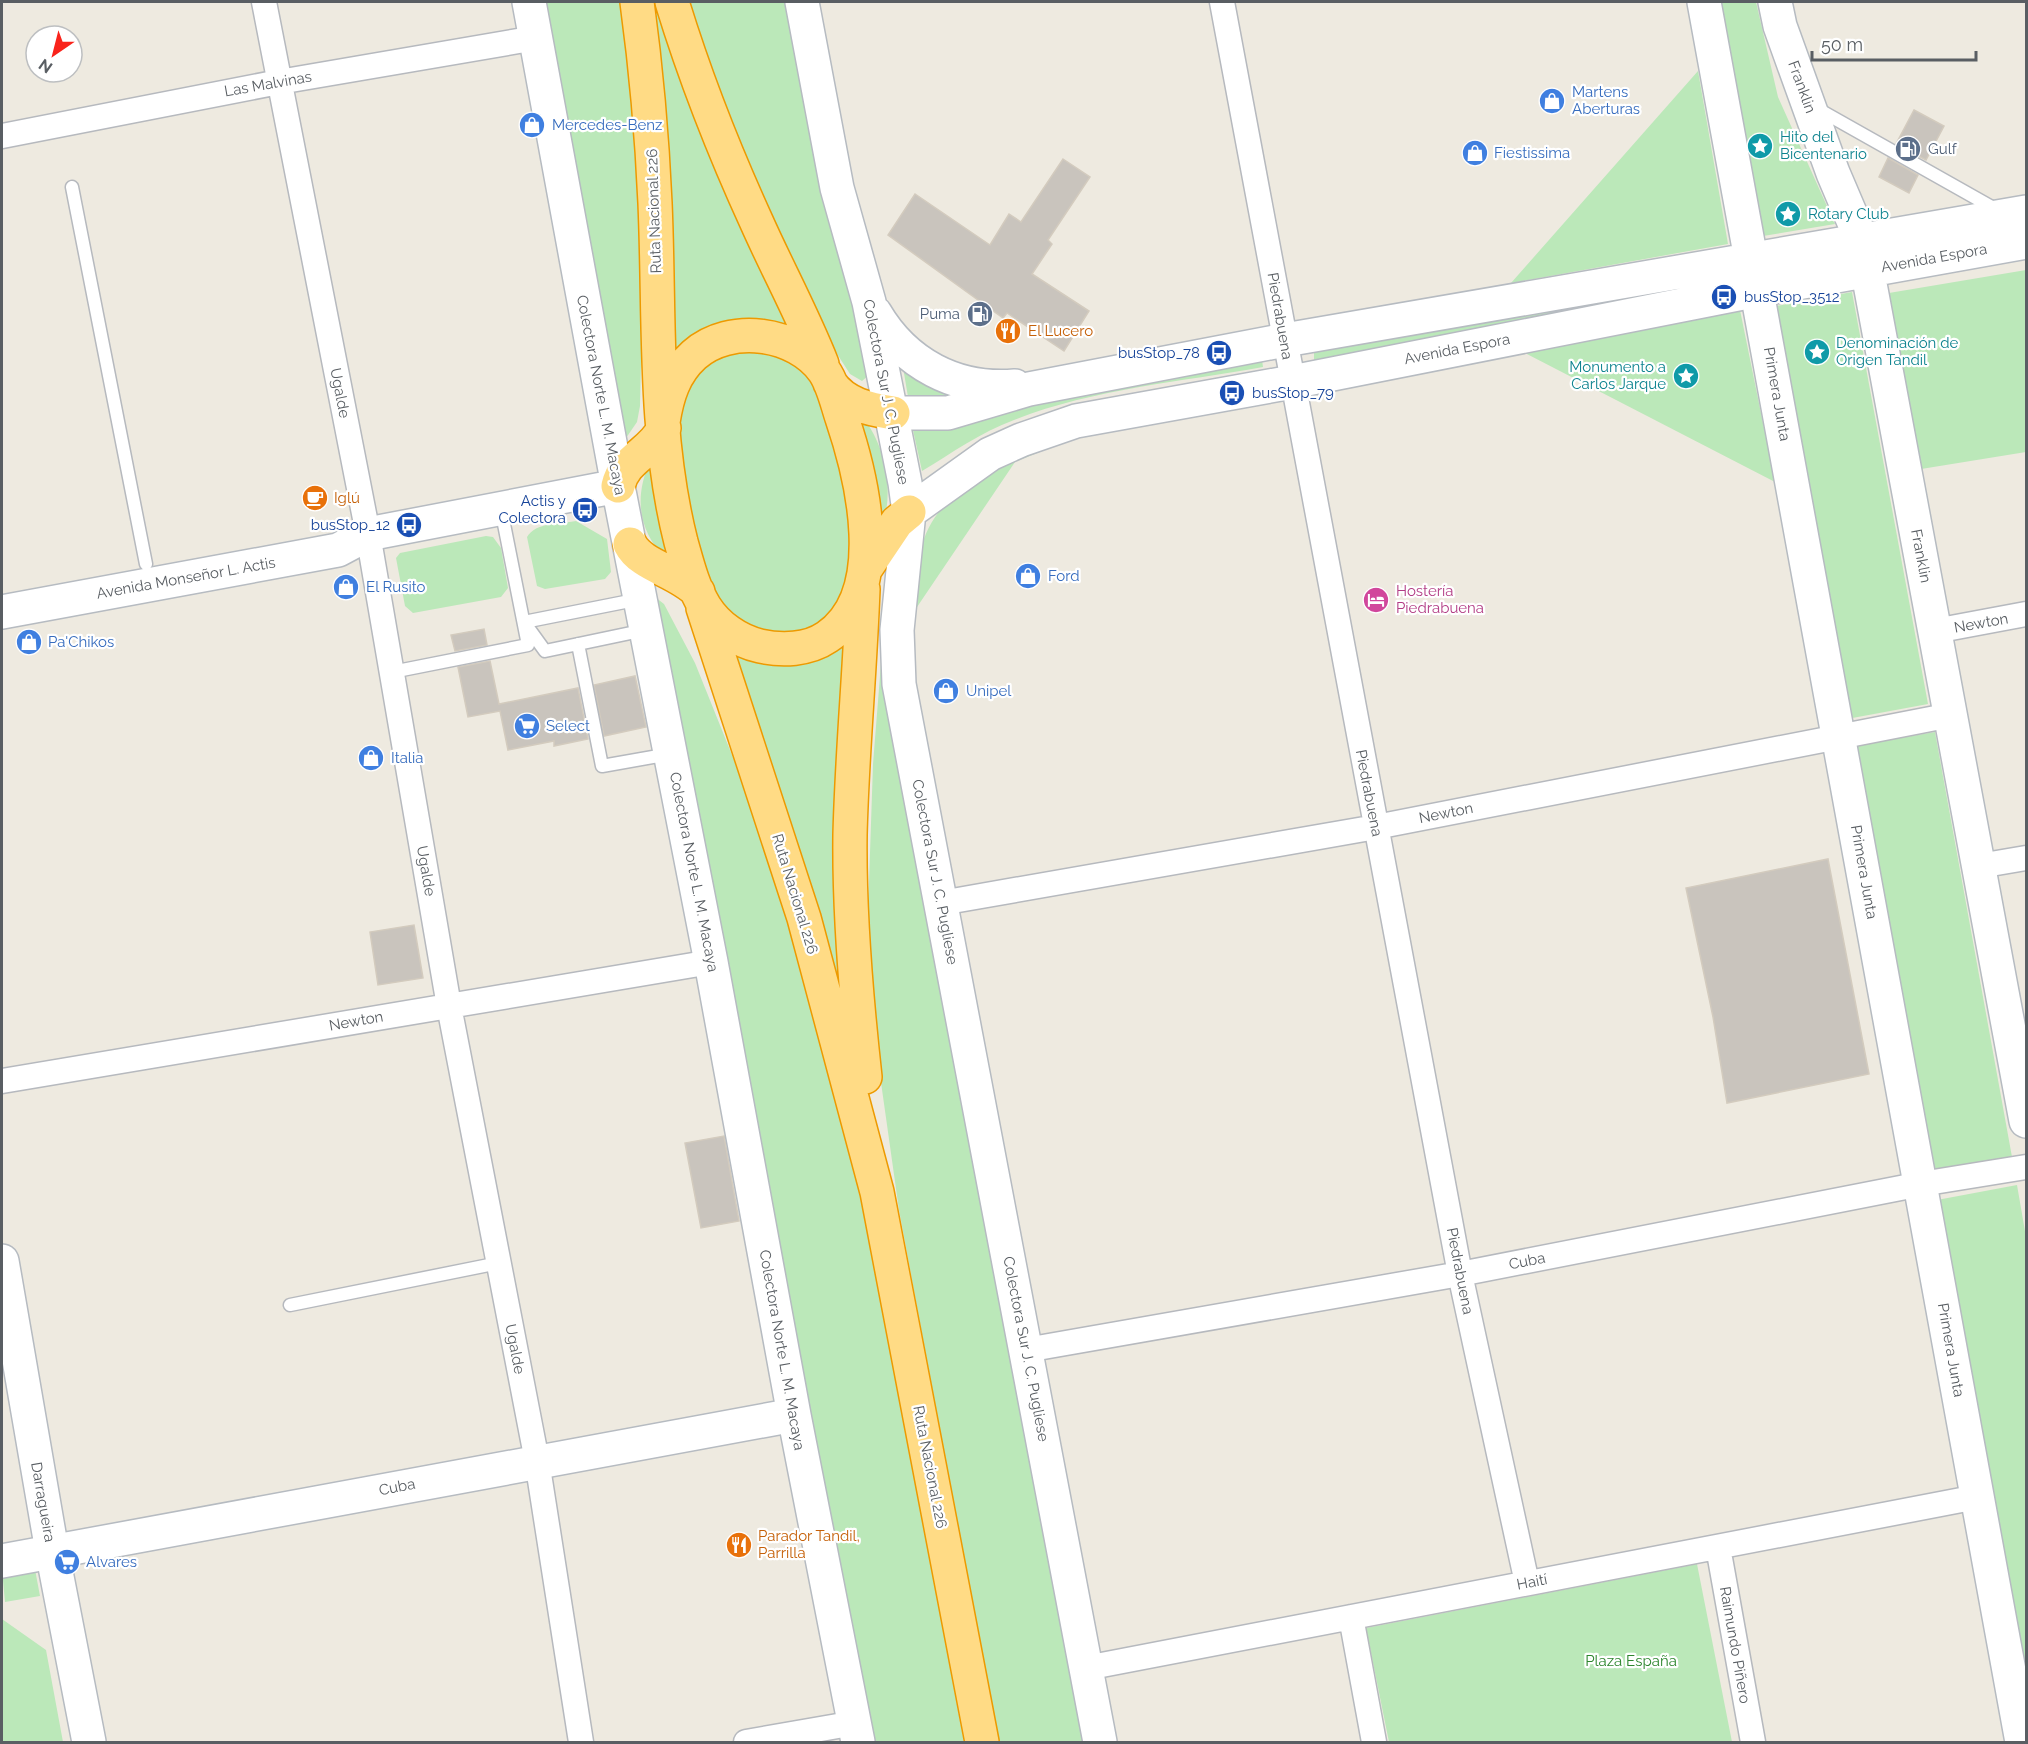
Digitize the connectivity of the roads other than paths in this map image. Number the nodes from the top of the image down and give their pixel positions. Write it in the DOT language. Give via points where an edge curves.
graph roads {
  1 [pos="264,2"];
  2 [pos="529,2"];
  3 [pos="637,2"];
  4 [pos="672,2"];
  5 [pos="802,2"];
  6 [pos="1222,2"];
  7 [pos="1704,2"];
  8 [pos="1775,2"];
  9 [pos="536,38"];
  10 [pos="279,82"];
  11 [pos="1808,104"];
  12 [pos="2,136"];
  13 [pos="72,187"];
  14 [pos="2016,213"];
  15 [pos="2026,242"];
  16 [pos="1865,256"];
  17 [pos="1755,274"];
  18 [pos="869,302"];
  19 [pos="1285,340"];
  20 [pos="827,377"];
  21 [pos="1292,382"];
  22 [pos="1061,383"];
  23 [pos="893,413"];
  24 [pos="663,425"];
  25 [pos="618,486"];
  26 [pos="501,506"];
  27 [pos="909,512"];
  28 [pos="368,534"];
  29 [pos="630,544"];
  30 [pos="146,564"];
  31 [pos="864,574"];
  32 [pos="2,591"];
  33 [pos="699,596"];
  34 [pos="2,612"];
  35 [pos="644,614"];
  36 [pos="2026,614"];
  37 [pos="524,622"];
  38 [pos="1935,631"];
  39 [pos="578,644"];
  40 [pos="392,672"];
  41 [pos="1951,715"];
  42 [pos="1839,735"];
  43 [pos="671,754"];
  44 [pos="1376,827"];
  45 [pos="2026,858"];
  46 [pos="1979,866"];
  47 [pos="941,903"];
  48 [pos="711,962"];
  49 [pos="449,1006"];
  50 [pos="2,1082"];
  51 [pos="2026,1121"];
  52 [pos="2026,1167"];
  53 [pos="1920,1184"];
  54 [pos="877,1192"];
  55 [pos="2,1261"];
  56 [pos="499,1263"];
  57 [pos="1460,1274"];
  58 [pos="290,1305"];
  59 [pos="1026,1350"];
  60 [pos="794,1414"];
  61 [pos="537,1461"];
  62 [pos="1977,1497"];
  63 [pos="1718,1547"];
  64 [pos="51,1551"];
  65 [pos="2,1561"];
  66 [pos="1527,1583"];
  67 [pos="1351,1617"];
  68 [pos="1086,1668"];
  69 [pos="856,1733"];
  70 [pos="89,1743"];
  71 [pos="581,1743"];
  72 [pos="746,1743"];
  73 [pos="982,1743"];
  74 [pos="1100,1743"];
  75 [pos="1374,1743"];
  76 [pos="1753,1743"];
  77 [pos="2022,1743"];
  1 -- 10 [label="street, Ugalde"];
  2 -- 9 [label="main road, Colectora Norte L. M. Macaya"];
  3 -- 24 [label="highway, Ruta Nacional 226" via="653,159"];
  4 -- 20 [label="highway, Ruta Nacional 226" via="710,112"];
  5 -- 18 [label="main road, Colectora Sur J. C. Pugliese" via="837,188"];
  6 -- 19 [label="street, Piedrabuena"];
  7 -- 17 [label="main road, Primera Junta"];
  8 -- 11 [label="main road, Franklin"];
  9 -- 10 [label="street, Las Malvinas"];
  9 -- 25 [label="main road, Colectora Norte L. M. Macaya"];
  10 -- 12 [label="street, Las Malvinas"];
  10 -- 28 [label="street, Ugalde"];
  11 -- 14 [label="lane"];
  11 -- 16 [label="main road, Franklin"];
  13 -- 30 [label="lane"];
  14 -- 16 [label="main road, Avenida Espora"];
  15 -- 16 [label="main road, Avenida Espora"];
  16 -- 17 [label="main road, Avenida Espora"];
  16 -- 38 [label="main road, Franklin"];
  17 -- 19 [label="main road, Avenida Espora"];
  17 -- 21 [label="main road, Avenida Espora"];
  17 -- 42 [label="main road, Primera Junta"];
  18 -- 22 [label="main road" via="889,336 902,349 950,379 982,387"];
  18 -- 23 [label="main road, Colectora Sur J. C. Pugliese"];
  19 -- 21 [label="street, Piedrabuena"];
  19 -- 22 [label="main road, Avenida Espora"];
  20 -- 23 [label="highway" via="836,392 849,401"];
  20 -- 24 [label="highway, Ruta Nacional 226" via="808,355 783,340 750,335 720,340 696,353 678,374 670,389"];
  20 -- 31 [label="highway, Ruta Nacional 226" via="858,476 865,526"];
  21 -- 27 [label="main road, Avenida Espora" via="1076,421 1047,430 990,454"];
  21 -- 44 [label="street, Piedrabuena"];
  22 -- 23 [label="main road, Avenida Espora" via="948,413"];
  23 -- 27 [label="main road, Colectora Sur J. C. Pugliese"];
  24 -- 25 [label="highway" via="653,445 620,473"];
  24 -- 33 [label="highway, Ruta Nacional 226" via="672,502"];
  25 -- 26 [label="main road, Avenida Monseñor L. Actis"];
  25 -- 29 [label="main road, Colectora Norte L. M. Macaya"];
  26 -- 28 [label="main road, Avenida Monseñor L. Actis"];
  26 -- 37 [label="lane"];
  27 -- 31 [label="highway" via="897,522"];
  27 -- 47 [label="main road, Colectora Sur J. C. Pugliese" via="897,630 899,684"];
  28 -- 30 [label="main road, Avenida Monseñor L. Actis" via="329,530"];
  28 -- 34 [label="main road, Avenida Monseñor L. Actis" via="338,550"];
  28 -- 40 [label="street, Ugalde"];
  29 -- 33 [label="highway" via="640,557 678,575"];
  29 -- 35 [label="main road, Colectora Norte L. M. Macaya"];
  30 -- 32 [label="main road, Avenida Monseñor L. Actis"];
  31 -- 33 [label="highway, Ruta Nacional 226" via="853,607 836,629 816,642 792,649 767,648 741,639 716,622"];
  31 -- 54 [label="highway, Ruta Nacional 226" via="850,885 856,999"];
  33 -- 54 [label="highway, Ruta Nacional 226" via="804,918"];
  35 -- 37 [label="lane"];
  35 -- 39 [label="lane"];
  35 -- 43 [label="main road, Colectora Norte L. M. Macaya"];
  36 -- 38 [label="street, Newton"];
  37 -- 39 [label="lane" via="544,651"];
  37 -- 40 [label="lane" via="528,645"];
  38 -- 41 [label="main road, Franklin"];
  39 -- 43 [label="lane" via="602,766"];
  40 -- 49 [label="street, Ugalde"];
  41 -- 42 [label="street, Newton"];
  41 -- 46 [label="main road, Franklin"];
  42 -- 44 [label="street, Newton"];
  42 -- 53 [label="main road, Primera Junta"];
  43 -- 48 [label="main road, Colectora Norte L. M. Macaya"];
  44 -- 47 [label="street, Newton"];
  44 -- 57 [label="street, Piedrabuena"];
  45 -- 46 [label="street"];
  46 -- 51 [label="main road, Franklin"];
  47 -- 59 [label="main road, Colectora Sur J. C. Pugliese"];
  48 -- 49 [label="street, Newton"];
  48 -- 60 [label="main road, Colectora Norte L. M. Macaya"];
  49 -- 50 [label="street, Newton"];
  49 -- 56 [label="street, Ugalde"];
  52 -- 53 [label="street, Cuba"];
  53 -- 57 [label="street, Cuba"];
  53 -- 62 [label="main road, Primera Junta"];
  54 -- 73 [label="highway, Ruta Nacional 226"];
  55 -- 64 [label="main road, Darragueira"];
  56 -- 58 [label="lane"];
  56 -- 61 [label="street, Ugalde"];
  57 -- 59 [label="street, Cuba"];
  57 -- 66 [label="street, Piedrabuena"];
  59 -- 68 [label="main road, Colectora Sur J. C. Pugliese"];
  60 -- 61 [label="main road, Cuba"];
  60 -- 69 [label="main road, Colectora Norte L. M. Macaya"];
  61 -- 64 [label="main road, Cuba"];
  61 -- 71 [label="street, Ugalde"];
  62 -- 63 [label="street, Haití"];
  62 -- 77 [label="main road, Primera Junta"];
  63 -- 66 [label="street, Haití"];
  63 -- 76 [label="street, Raimundo Piñero"];
  64 -- 65 [label="main road, Cuba"];
  64 -- 70 [label="main road, Darragueira"];
  66 -- 67 [label="street, Haití"];
  67 -- 68 [label="street, Haití"];
  67 -- 75 [label="street"];
  68 -- 74 [label="main road, Colectora Sur J. C. Pugliese"];
  69 -- 72 [label="street"];
}
